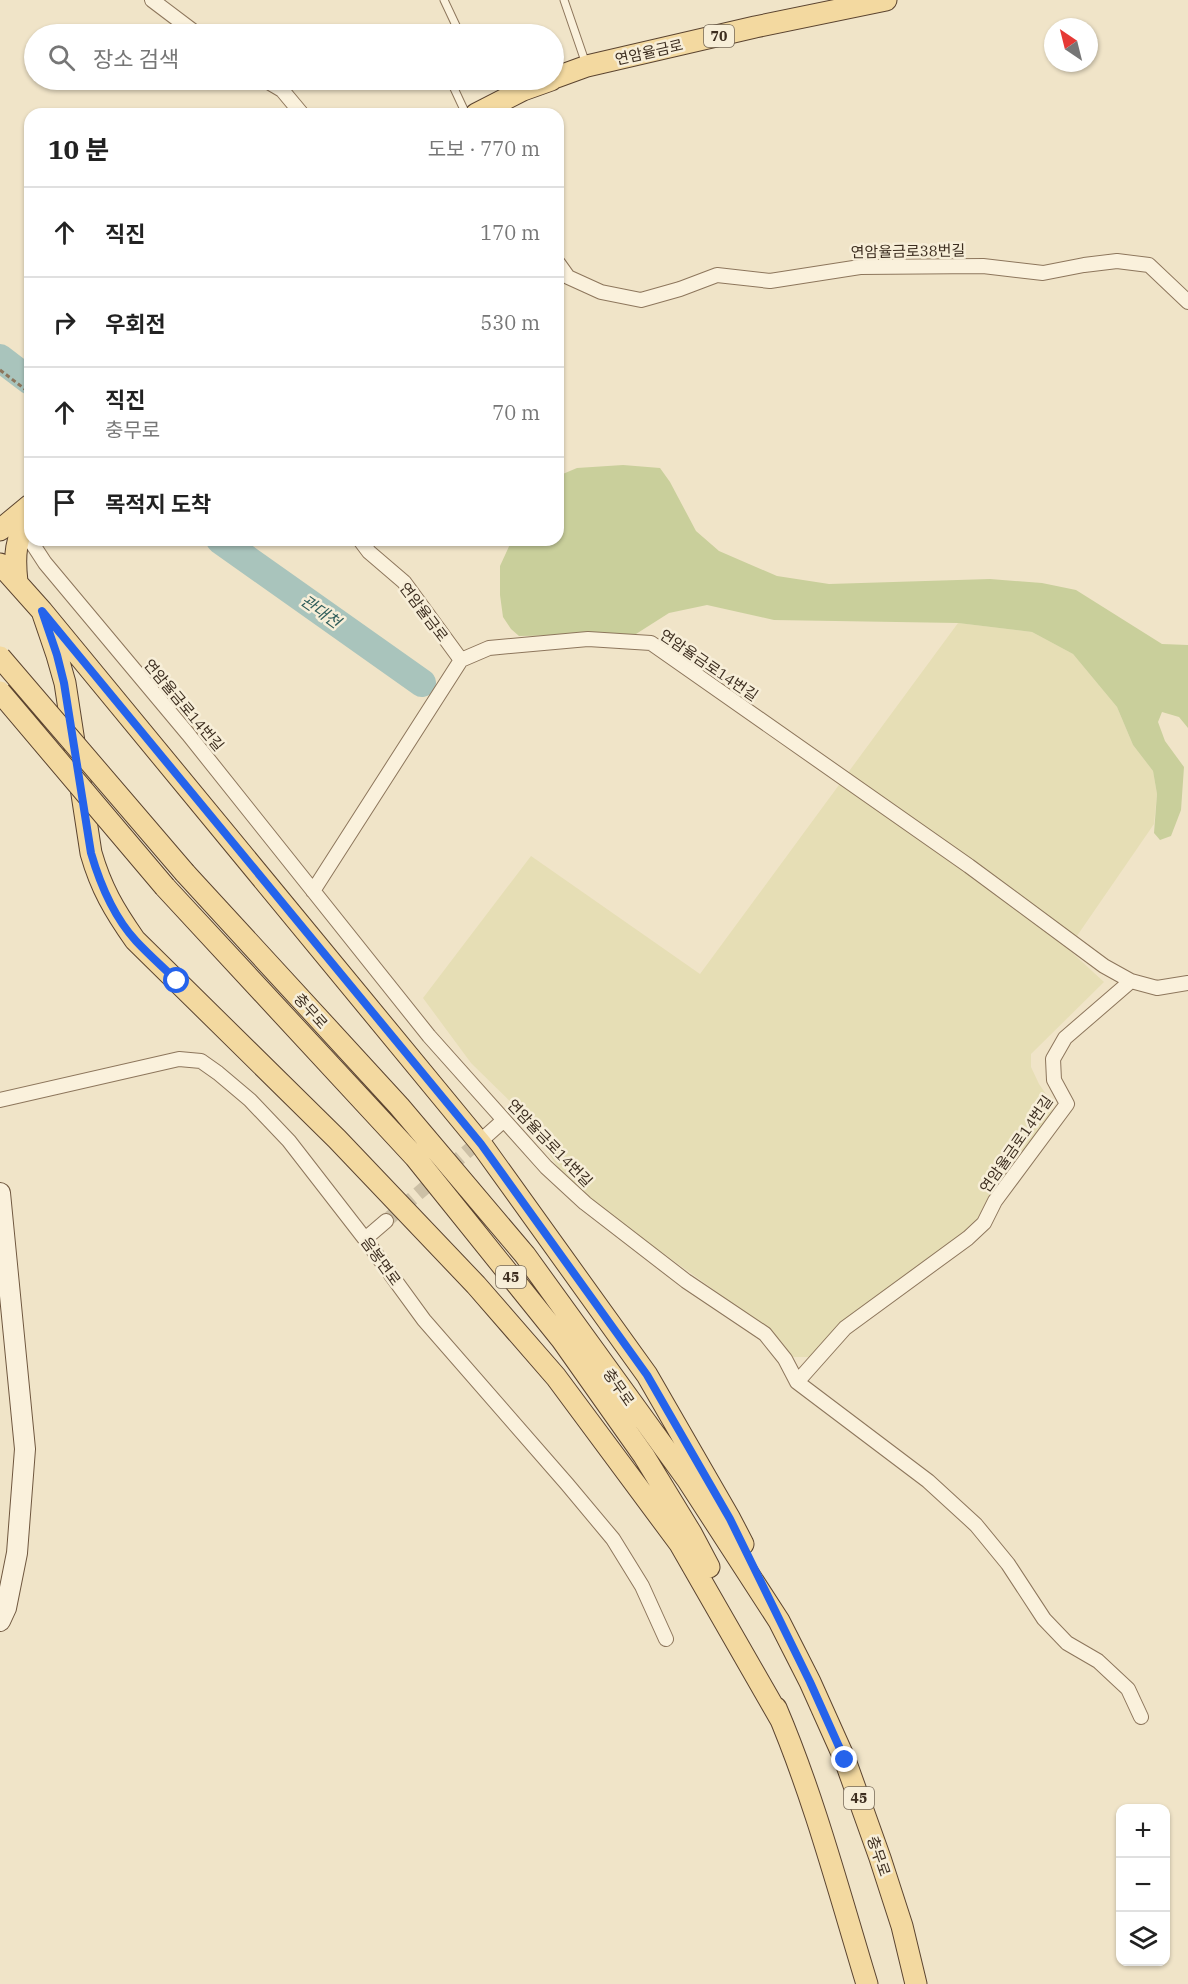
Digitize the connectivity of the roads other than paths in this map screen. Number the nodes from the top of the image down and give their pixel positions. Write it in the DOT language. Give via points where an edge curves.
graph roads {
  1 [pos="152,0"];
  2 [pos="444,0"];
  3 [pos="564,0"];
  4 [pos="886,0"];
  5 [pos="184,24"];
  6 [pos="455,24"];
  7 [pos="587,66"];
  8 [pos="564,75"];
  9 [pos="282,90"];
  10 [pos="455,90"];
  11 [pos="523,90"];
  12 [pos="297,108"];
  13 [pos="463,108"];
  14 [pos="491,108"];
  15 [pos="564,271"];
  16 [pos="1188,302"];
  17 [pos="24,525"];
  18 [pos="0,530"];
  19 [pos="24,530"];
  20 [pos="38,546"];
  21 [pos="364,546"];
  22 [pos="0,564"];
  23 [pos="9,581"];
  24 [pos="42,611"];
  25 [pos="0,657"];
  26 [pos="461,660"];
  27 [pos="0,692"];
  28 [pos="313,891"];
  29 [pos="1131,981"];
  30 [pos="1188,983"];
  31 [pos="0,1100"];
  32 [pos="504,1120"];
  33 [pos="485,1137"];
  34 [pos="0,1193"];
  35 [pos="386,1221"];
  36 [pos="1,1231"];
  37 [pos="365,1239"];
  38 [pos="797,1382"];
  39 [pos="0,1621"];
  40 [pos="779,1621"];
  41 [pos="666,1639"];
  42 [pos="1141,1717"];
  43 [pos="781,1720"];
  44 [pos="867,1984"];
  45 [pos="916,1984"];
  1 -- 5 [label="street"];
  2 -- 6 [label="lane"];
  3 -- 7 [label="lane"];
  4 -- 7 [label="main road, 연암율금로 / 70"];
  7 -- 8 [label="main road, 연암율금로 / 70"];
  9 -- 12 [label="street"];
  10 -- 13 [label="lane"];
  11 -- 14 [label="main road, 연암율금로 / 70"];
  15 -- 16 [label="street, 연암율금로38번길" via="568,277 602,292 641,300 717,275 770,281 860,267 983,266 1043,273 1117,261 1149,266"];
  17 -- 18 [label="main road"];
  19 -- 23 [label="main road" via="18,538"];
  20 -- 28 [label="street, 연암율금로14번길" via="45,563"];
  21 -- 26 [label="street, 연암율금로" via="404,582"];
  22 -- 23 [label="main road"];
  23 -- 24 [label="main road"];
  24 -- 40 [label="main road" via="481,1144 647,1375 730,1519"];
  24 -- 43 [label="main road" via="66,692 91,853 113,908 135,940 337,1139 476,1285 555,1377 680,1544"];
  25 -- 40 [label="main road, 충무로 / 45, bridge" via="185,873 399,1107 525,1255 687,1479"];
  26 -- 28 [label="street"];
  26 -- 29 [label="street, 연암율금로14번길" via="489,648 588,639 651,643 1104,966"];
  27 -- 43 [label="main road, 충무로 / 45, bridge" via="165,887 415,1157 562,1340 644,1456 691,1533 755,1658"];
  28 -- 32 [label="street, 연암율금로14번길" via="429,1036"];
  29 -- 30 [label="street, 연암율금로14번길" via="1157,988"];
  29 -- 38 [label="street, 연암율금로14번길" via="1065,1038 1053,1059 1054,1080 1067,1104 995,1201 984,1223 845,1328"];
  31 -- 37 [label="street, 음봉면로" via="179,1059 201,1061 250,1100 289,1141"];
  32 -- 33 [label="street"];
  32 -- 38 [label="street, 연암율금로14번길" via="585,1203 687,1281 765,1334"];
  34 -- 36 [label="street"];
  35 -- 37 [label="street"];
  36 -- 39 [label="street" via="25,1449 17,1553"];
  37 -- 41 [label="street, 음봉면로" via="424,1320 613,1539 642,1586"];
  38 -- 42 [label="street, 연암율금로14번길" via="928,1481 976,1525 1008,1564 1044,1619 1067,1643 1098,1661 1128,1689"];
  40 -- 45 [label="main road, 충무로 / 45" via="845,1760 902,1926"];
  43 -- 44 [label="main road, 충무로 / 45" via="825,1845"];
}
